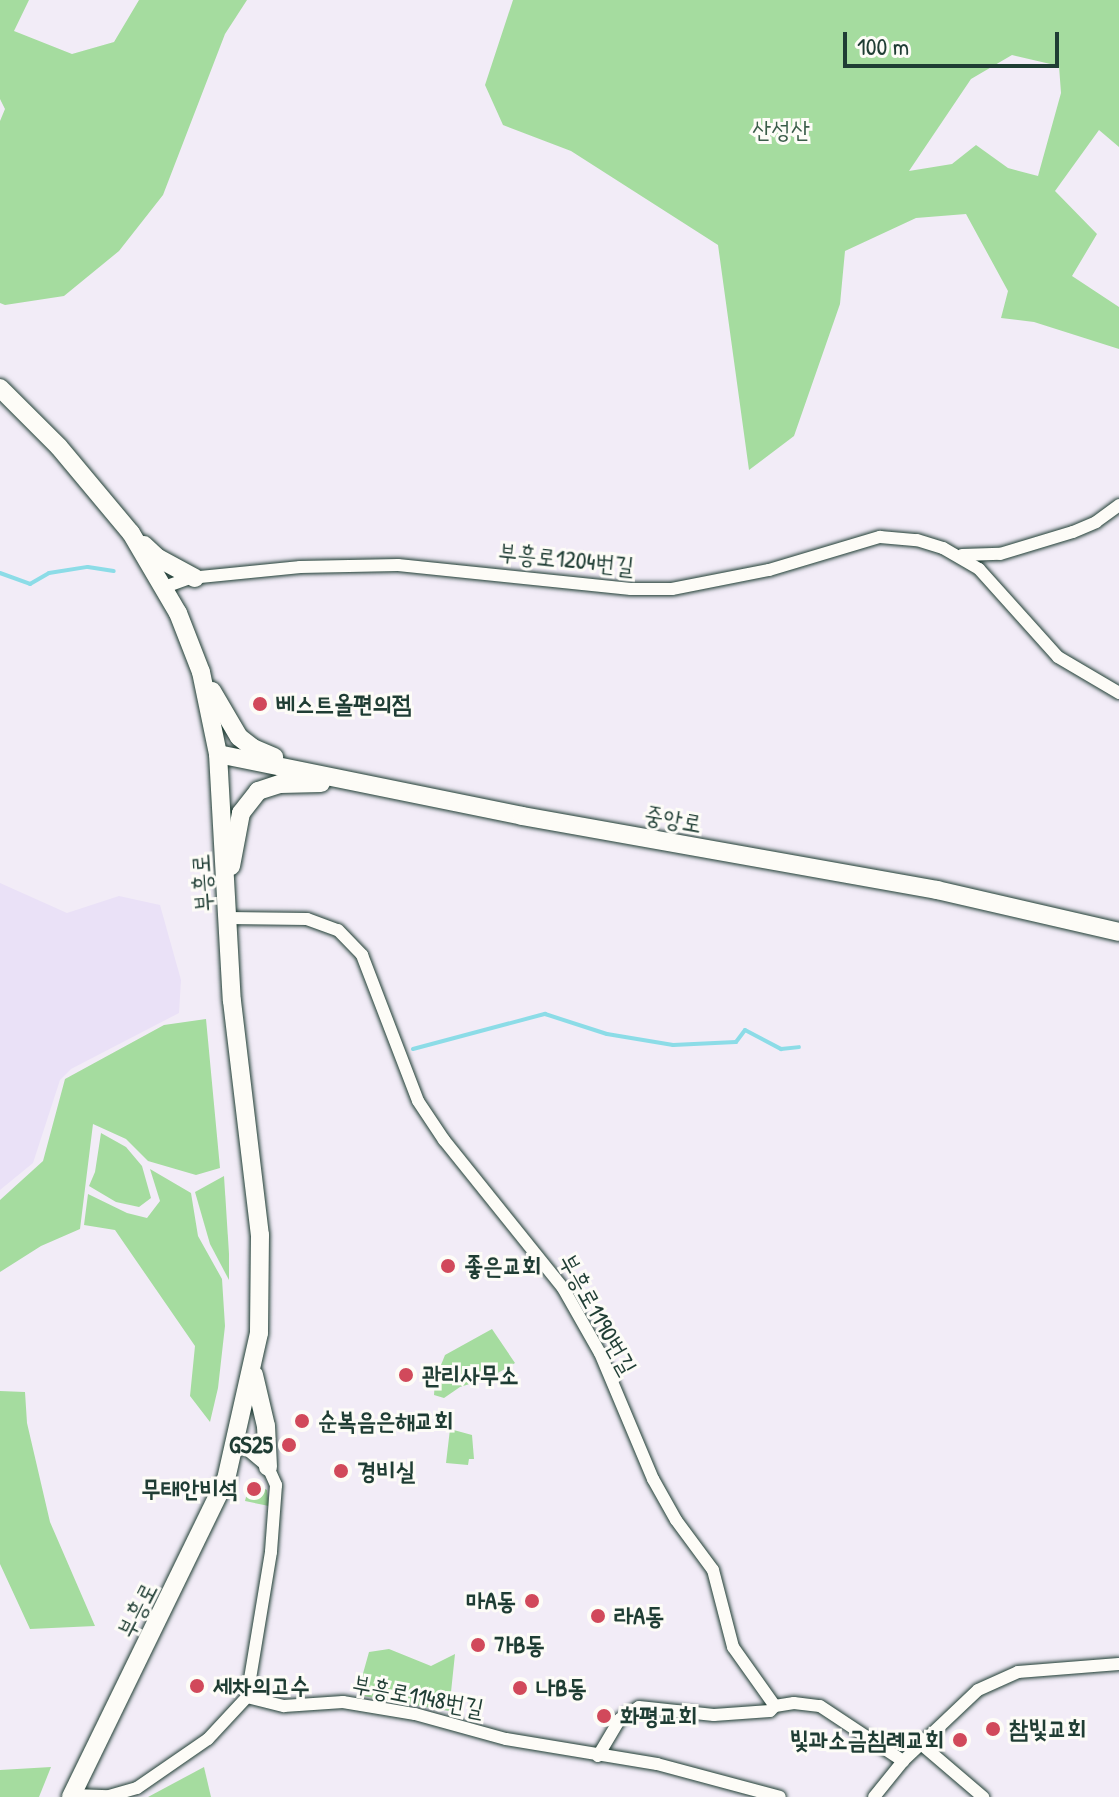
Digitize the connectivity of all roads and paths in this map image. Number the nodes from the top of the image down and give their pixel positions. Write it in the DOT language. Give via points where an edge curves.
graph roads {
  1 [pos="0,388"];
  2 [pos="1119,505"];
  3 [pos="131,533"];
  4 [pos="959,555"];
  5 [pos="195,578"];
  6 [pos="162,588"];
  7 [pos="201,672"];
  8 [pos="1119,693"];
  9 [pos="218,754"];
  10 [pos="322,774"];
  11 [pos="395,790"];
  12 [pos="226,892"];
  13 [pos="228,918"];
  14 [pos="1119,932"];
  15 [pos="252,1368"];
  16 [pos="237,1441"];
  17 [pos="268,1467"];
  18 [pos="1119,1664"];
  19 [pos="247,1697"];
  20 [pos="775,1706"];
  21 [pos="921,1744"];
  22 [pos="598,1756"];
  23 [pos="903,1761"];
  24 [pos="71,1796"];
  25 [pos="780,1797"];
  26 [pos="874,1797"];
  27 [pos="983,1797"];
  1 -- 3 [label="main road, 부흥로" via="59,447"];
  2 -- 4 [label="street, 부흥로1204번길" via="1073,532 1000,554"];
  3 -- 5 [label="main road" via="158,558"];
  3 -- 6 [label="main road, 부흥로"];
  4 -- 5 [label="street, 부흥로1204번길" via="917,540 880,537 769,570 661,589 398,565 300,567"];
  4 -- 8 [label="street, 부흥로1204번길" via="979,569 1058,657"];
  5 -- 6 [label="street, 부흥로1204번길"];
  6 -- 7 [label="main road, 부흥로"];
  7 -- 9 [label="main road, 부흥로"];
  7 -- 10 [label="main road" via="239,737 259,751"];
  9 -- 10 [label="main road, 중앙로"];
  9 -- 12 [label="main road, 부흥로"];
  10 -- 11 [label="main road, 중앙로"];
  11 -- 12 [label="main road" via="307,782 258,791 241,813"];
  11 -- 14 [label="main road, 중앙로" via="937,890"];
  12 -- 13 [label="main road, 부흥로"];
  13 -- 15 [label="main road, 부흥로" via="232,1001 260,1235 259,1333"];
  13 -- 20 [label="street, 부흥로1190번길" via="307,919 338,930 362,955 418,1101 563,1288 600,1353 653,1479 713,1570 733,1647"];
  15 -- 16 [label="main road, 부흥로"];
  15 -- 17 [label="main road" via="266,1426"];
  16 -- 17 [label="street"];
  16 -- 24 [label="main road, 부흥로" via="226,1479"];
  17 -- 19 [label="street" via="276,1485 275,1517"];
  18 -- 21 [label="street" via="1018,1672 978,1690"];
  19 -- 22 [label="street, 부흥로1148번길" via="284,1706 343,1702"];
  19 -- 24 [label="street" via="208,1739 137,1788 109,1796"];
  20 -- 22 [label="street" via="770,1711 714,1715 639,1707 620,1719"];
  20 -- 23 [label="street" via="820,1706"];
  21 -- 23 [label="street"];
  21 -- 27 [label="street"];
  22 -- 25 [label="street, 부흥로1148번길" via="657,1764"];
  23 -- 26 [label="street"];
}
